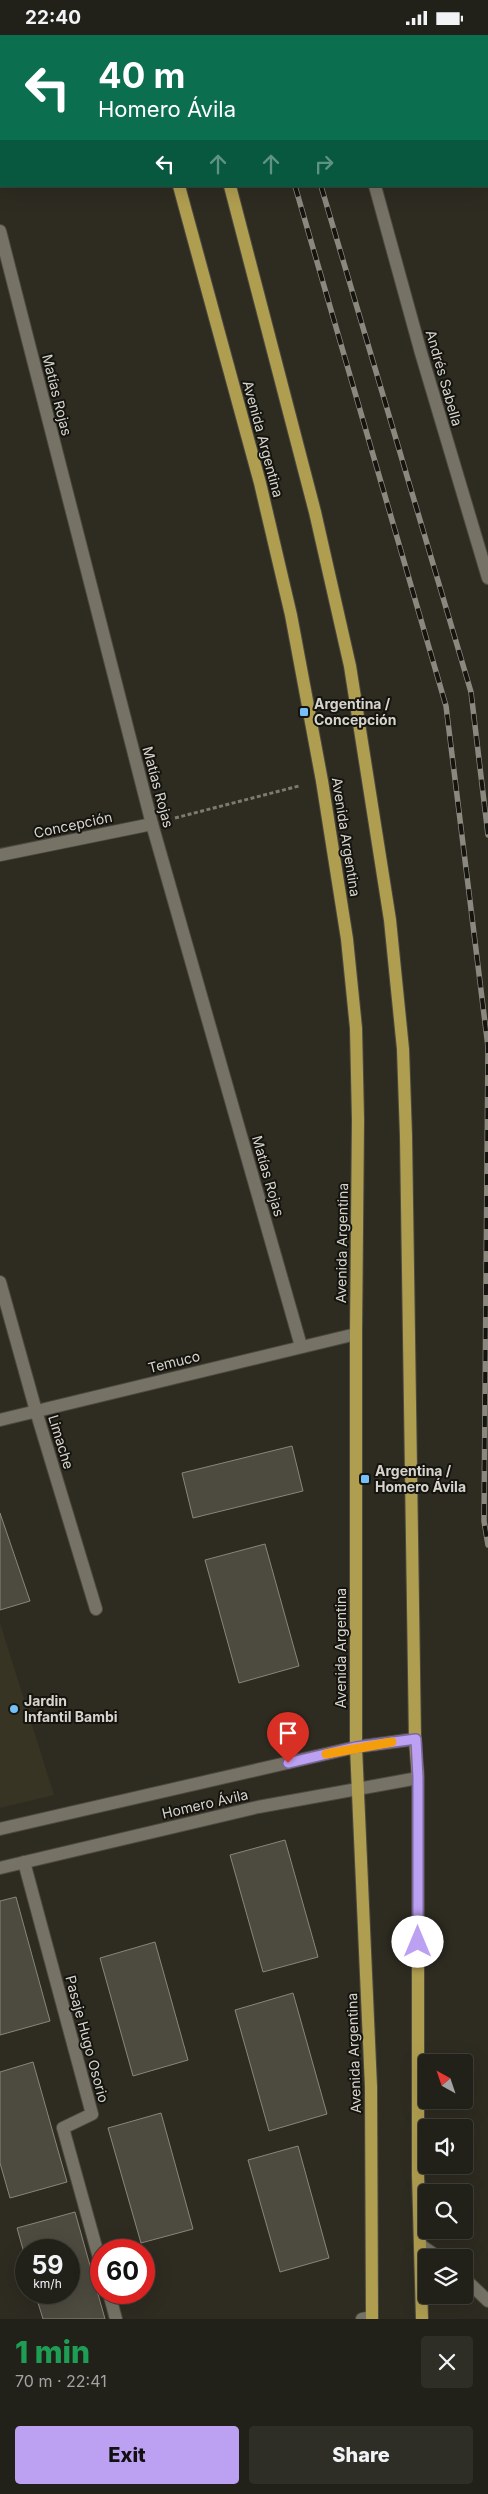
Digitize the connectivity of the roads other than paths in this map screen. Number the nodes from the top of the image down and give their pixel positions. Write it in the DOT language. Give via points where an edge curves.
graph roads {
  1 [pos="178,187"];
  2 [pos="230,187"];
  3 [pos="375,187"];
  4 [pos="0,231"];
  5 [pos="488,578"];
  6 [pos="152,823"];
  7 [pos="0,855"];
  8 [pos="0,1281"];
  9 [pos="356,1334"];
  10 [pos="300,1346"];
  11 [pos="36,1411"];
  12 [pos="0,1420"];
  13 [pos="96,1609"];
  14 [pos="416,1739"];
  15 [pos="356,1747"];
  16 [pos="418,1778"];
  17 [pos="358,1788"];
  18 [pos="0,1829"];
  19 [pos="24,1862"];
  20 [pos="0,1868"];
  21 [pos="94,2239"];
  22 [pos="422,2246"];
  23 [pos="426,2249"];
  24 [pos="473,2287"];
  25 [pos="488,2301"];
  26 [pos="112,2304"];
  27 [pos="369,2318"];
  28 [pos="116,2319"];
  29 [pos="422,2319"];
  1 -- 9 [label="main road, Avenida Argentina" via="292,615 347,939 356,1028"];
  2 -- 14 [label="main road" via="315,512 350,666 390,920 403,1049 406,1136"];
  3 -- 5 [label="street, Andrés Sabella"];
  4 -- 6 [label="street, Matías Rojas"];
  6 -- 7 [label="street, Concepción"];
  6 -- 10 [label="street, Matías Rojas"];
  8 -- 11 [label="street, Limache"];
  9 -- 10 [label="street, Temuco"];
  9 -- 15 [label="main road, Avenida Argentina"];
  10 -- 11 [label="street, Temuco"];
  11 -- 12 [label="street, Temuco"];
  11 -- 13 [label="street, Limache"];
  14 -- 15 [label="street, Homero Ávila"];
  14 -- 16 [label="main road"];
  15 -- 17 [label="main road, Avenida Argentina"];
  15 -- 18 [label="street, Homero Ávila"];
  16 -- 17 [label="street, Homero Ávila"];
  16 -- 22 [label="main road" via="418,2175"];
  17 -- 19 [label="street, Homero Ávila" via="258,1807"];
  17 -- 27 [label="main road, Avenida Argentina" via="371,2087"];
  19 -- 20 [label="street, Homero Ávila"];
  19 -- 21 [label="street, Pasaje Hugo Osorio" via="92,2114 63,2128"];
  22 -- 23 [label="street"];
  22 -- 29 [label="main road"];
  24 -- 25 [label="street"];
  26 -- 28 [label="street"];
}
